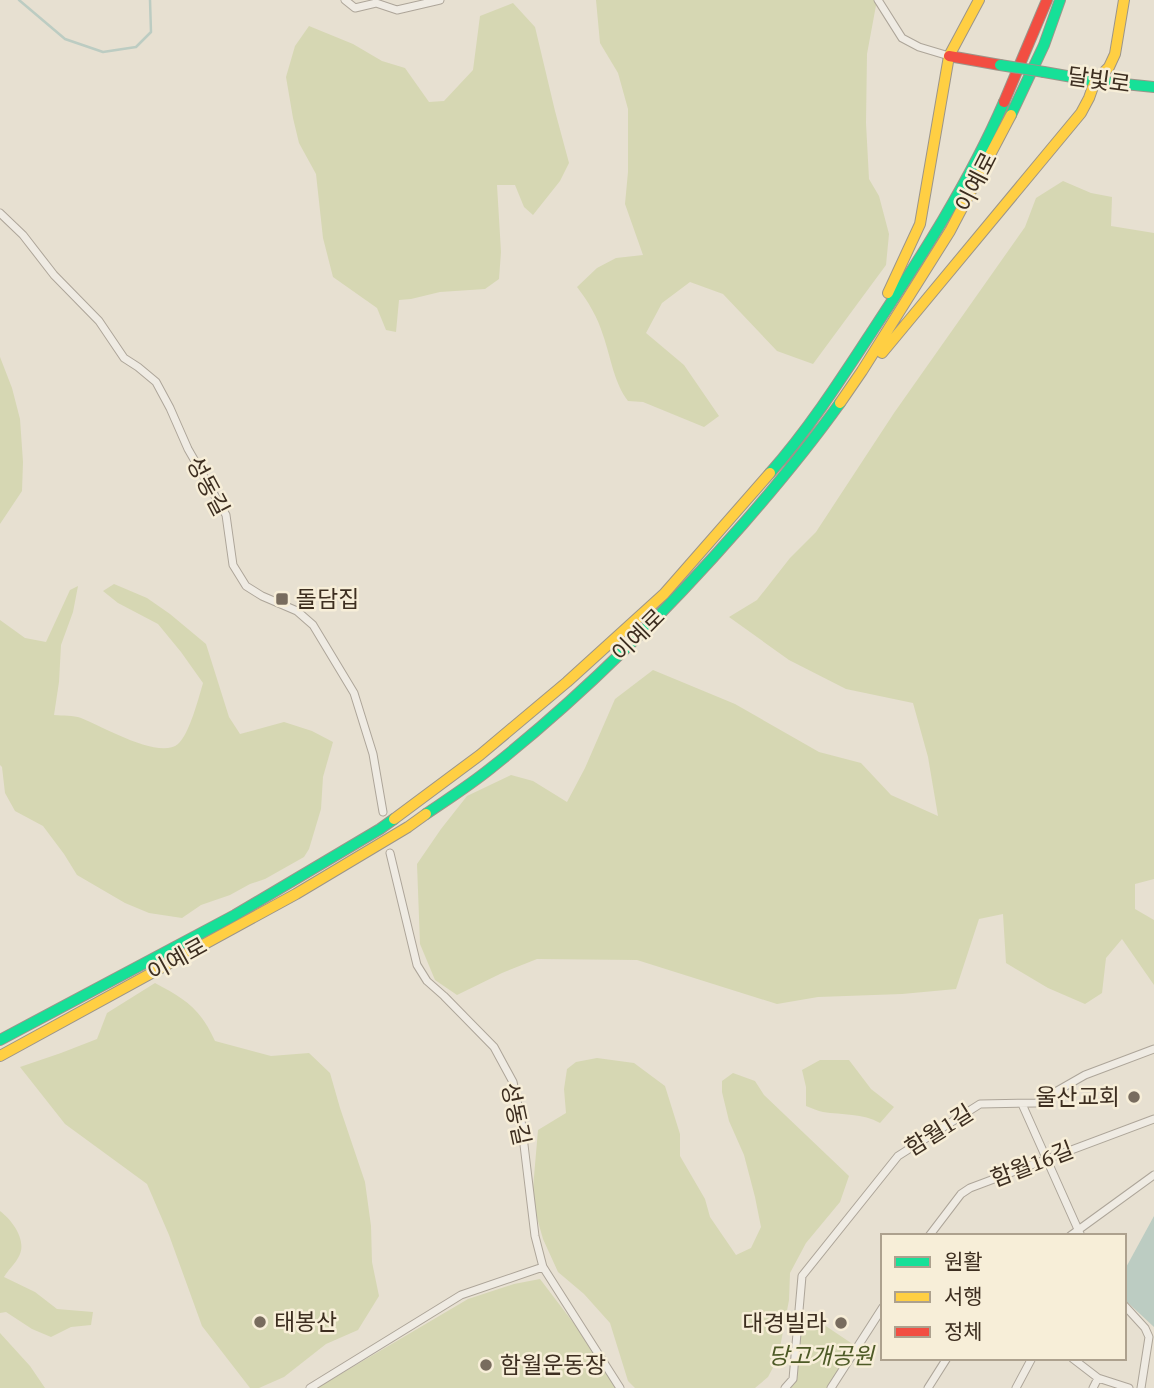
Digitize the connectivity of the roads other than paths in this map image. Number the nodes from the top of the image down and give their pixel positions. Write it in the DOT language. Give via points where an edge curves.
graph roads {
  1 [pos="345,0"];
  2 [pos="440,0"];
  3 [pos="878,0"];
  4 [pos="979,0"];
  5 [pos="1047,0"];
  6 [pos="1060,0"];
  7 [pos="1124,0"];
  8 [pos="949,56"];
  9 [pos="1095,81"];
  10 [pos="1154,87"];
  11 [pos="0,213"];
  12 [pos="830,395"];
  13 [pos="838,406"];
  14 [pos="383,812"];
  15 [pos="390,853"];
  16 [pos="0,1040"];
  17 [pos="1154,1049"];
  18 [pos="0,1056"];
  19 [pos="1022,1104"];
  20 [pos="1154,1119"];
  21 [pos="1046,1159"];
  22 [pos="1154,1175"];
  23 [pos="1079,1232"];
  24 [pos="931,1234"];
  25 [pos="543,1267"];
  26 [pos="1126,1306"];
  27 [pos="881,1310"];
  28 [pos="946,1360"];
  29 [pos="1031,1360"];
  30 [pos="1075,1360"];
  31 [pos="1098,1378"];
  32 [pos="310,1388"];
  33 [pos="620,1388"];
  34 [pos="785,1388"];
  35 [pos="831,1388"];
  36 [pos="928,1388"];
  37 [pos="1016,1388"];
  38 [pos="1093,1388"];
  39 [pos="1129,1388"];
  40 [pos="1141,1388"];
  1 -- 2 [label="street" via="355,8 376,3 397,10"];
  3 -- 8 [label="street" via="902,38"];
  4 -- 8 [label="main road"];
  5 -- 12 [label="main road, 이예로" via="997,118 951,207"];
  6 -- 13 [label="main road, 이예로" via="1014,109 950,231"];
  7 -- 9 [label="main road" via="1115,54"];
  8 -- 9 [label="main road, 달빛로, bridge"];
  8 -- 12 [label="main road" via="920,224 894,283"];
  9 -- 10 [label="main road, 달빛로"];
  9 -- 13 [label="main road" via="1081,113"];
  11 -- 14 [label="street, 성동길" via="99,321 124,358 156,382 226,515 233,565 246,586 297,611 313,625 354,694 373,754"];
  12 -- 16 [label="main road, 이예로" via="784,457 664,594 480,755 380,829 234,915"];
  13 -- 18 [label="main road, 이예로" via="721,549 631,644 489,769 408,827 296,894"];
  15 -- 25 [label="street, 성동길" via="417,965 427,981 494,1047 513,1082"];
  17 -- 19 [label="street, 함월1길" via="1085,1075 1036,1102"];
  19 -- 21 [label="street"];
  19 -- 34 [label="street, 함월1길" via="980,1104 898,1156 802,1276 793,1379"];
  20 -- 21 [label="street, 함월16길"];
  21 -- 23 [label="street"];
  21 -- 24 [label="street, 함월16길" via="970,1188"];
  22 -- 23 [label="street"];
  25 -- 32 [label="street" via="461,1295"];
  25 -- 33 [label="street, 성동길"];
  26 -- 40 [label="street" via="1149,1337"];
  27 -- 35 [label="street"];
  28 -- 36 [label="street"];
  29 -- 37 [label="street"];
  30 -- 31 [label="street"];
  31 -- 38 [label="street"];
  31 -- 39 [label="street"];
}
